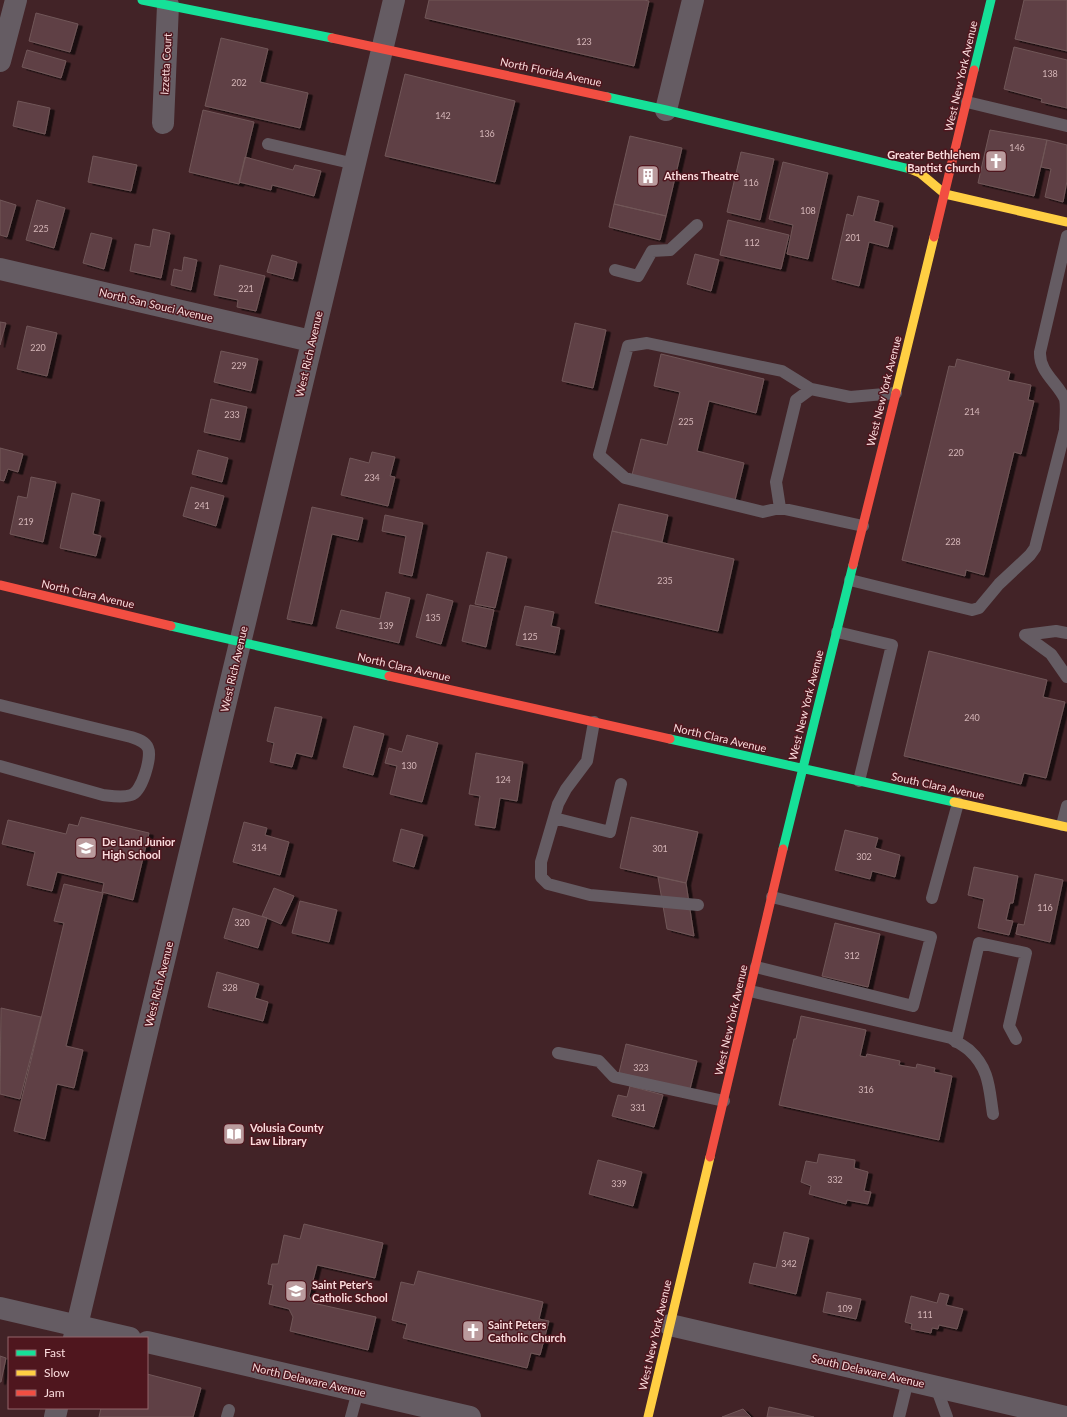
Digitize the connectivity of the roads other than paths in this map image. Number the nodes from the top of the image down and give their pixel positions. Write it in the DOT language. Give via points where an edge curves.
graph roads {
  1 [pos="16,0"];
  2 [pos="142,0"];
  3 [pos="394,0"];
  4 [pos="693,0"];
  5 [pos="991,0"];
  6 [pos="168,5"];
  7 [pos="383,48"];
  8 [pos="0,61"];
  9 [pos="967,102"];
  10 [pos="666,110"];
  11 [pos="163,122"];
  12 [pos="1067,126"];
  13 [pos="268,144"];
  14 [pos="354,164"];
  15 [pos="945,194"];
  16 [pos="1067,222"];
  17 [pos="697,224"];
  18 [pos="1067,236"];
  19 [pos="0,269"];
  20 [pos="615,270"];
  21 [pos="1061,284"];
  22 [pos="311,341"];
  23 [pos="811,389"];
  24 [pos="896,393"];
  25 [pos="1066,399"];
  26 [pos="780,508"];
  27 [pos="863,526"];
  28 [pos="850,580"];
  29 [pos="0,585"];
  30 [pos="837,632"];
  31 [pos="1067,633"];
  32 [pos="241,643"];
  33 [pos="1067,677"];
  34 [pos="0,705"];
  35 [pos="594,722"];
  36 [pos="0,766"];
  37 [pos="803,769"];
  38 [pos="859,781"];
  39 [pos="621,784"];
  40 [pos="958,803"];
  41 [pos="1067,806"];
  42 [pos="554,818"];
  43 [pos="1065,826"];
  44 [pos="772,897"];
  45 [pos="932,898"];
  46 [pos="698,905"];
  47 [pos="756,966"];
  48 [pos="750,991"];
  49 [pos="1016,1039"];
  50 [pos="956,1042"];
  51 [pos="558,1053"];
  52 [pos="724,1101"];
  53 [pos="993,1114"];
  54 [pos="0,1308"];
  55 [pos="670,1325"];
  56 [pos="75,1332"];
  57 [pos="121,1337"];
  58 [pos="148,1342"];
  59 [pos="908,1380"];
  60 [pos="936,1387"];
  61 [pos="358,1391"];
  62 [pos="350,1417"];
  63 [pos="470,1417"];
  64 [pos="648,1417"];
  65 [pos="899,1417"];
  66 [pos="947,1417"];
  67 [pos="1066,1417"];
  1 -- 8 [label="street"];
  2 -- 6 [label="street, North Florida Avenue"];
  3 -- 7 [label="street, West Rich Avenue"];
  4 -- 10 [label="street"];
  5 -- 9 [label="street, West New York Avenue"];
  6 -- 7 [label="street, North Florida Avenue"];
  6 -- 11 [label="street, Izzetta Court"];
  7 -- 10 [label="street, North Florida Avenue"];
  7 -- 14 [label="street, West Rich Avenue"];
  9 -- 12 [label="lane"];
  9 -- 15 [label="street, West New York Avenue"];
  10 -- 15 [label="street, North Florida Avenue" via="906,167 920,173"];
  13 -- 14 [label="lane"];
  14 -- 22 [label="street, West Rich Avenue"];
  15 -- 16 [label="street"];
  15 -- 24 [label="street, West New York Avenue"];
  17 -- 20 [label="lane" via="670,250 652,251 638,276"];
  18 -- 21 [label="lane"];
  19 -- 22 [label="street, North San Souci Avenue"];
  21 -- 25 [label="lane" via="1040,359 1042,366"];
  22 -- 32 [label="street, West Rich Avenue"];
  23 -- 24 [label="lane" via="850,397"];
  23 -- 26 [label="lane" via="796,400 776,482"];
  23 -- 26 [label="lane" via="782,371 647,343 628,346 599,455 625,478 763,512"];
  24 -- 27 [label="street, West New York Avenue"];
  25 -- 28 [label="lane" via="1064,430 1034,548 1030,556 999,584 979,608 972,610"];
  26 -- 27 [label="lane"];
  27 -- 28 [label="street, West New York Avenue"];
  28 -- 30 [label="street, West New York Avenue"];
  29 -- 32 [label="street, North Clara Avenue"];
  30 -- 37 [label="street, West New York Avenue"];
  30 -- 38 [label="lane" via="892,645"];
  31 -- 33 [label="lane" via="1056,631 1025,635 1051,654"];
  32 -- 35 [label="street, North Clara Avenue"];
  32 -- 56 [label="street, West Rich Avenue"];
  34 -- 36 [label="lane" via="130,737 144,742 149,749 149,758 144,778 138,790 132,795 103,795"];
  35 -- 37 [label="street, North Clara Avenue"];
  35 -- 42 [label="lane" via="587,760 566,789"];
  37 -- 38 [label="street, South Clara Avenue"];
  37 -- 44 [label="street, West New York Avenue"];
  38 -- 40 [label="street, South Clara Avenue"];
  39 -- 42 [label="lane" via="610,832"];
  40 -- 43 [label="street, South Clara Avenue"];
  40 -- 45 [label="lane"];
  41 -- 43 [label="lane"];
  42 -- 46 [label="lane" via="541,862 541,877 548,884 590,895"];
  44 -- 47 [label="street, West New York Avenue"];
  44 -- 47 [label="lane" via="931,937 913,1006"];
  47 -- 48 [label="street, West New York Avenue"];
  48 -- 50 [label="lane" via="951,1038"];
  48 -- 52 [label="street, West New York Avenue"];
  49 -- 50 [label="lane" via="1009,1026 1026,953 979,943"];
  50 -- 53 [label="lane" via="969,1050 988,1077"];
  51 -- 52 [label="lane" via="599,1061 614,1077"];
  52 -- 55 [label="street, West New York Avenue"];
  54 -- 56 [label="street"];
  55 -- 59 [label="street, South Delaware Avenue"];
  55 -- 64 [label="street, West New York Avenue"];
  56 -- 57 [label="street"];
  58 -- 61 [label="street, North Delaware Avenue"];
  59 -- 60 [label="street, South Delaware Avenue"];
  59 -- 65 [label="lane"];
  60 -- 66 [label="lane"];
  60 -- 67 [label="street, South Delaware Avenue"];
  61 -- 62 [label="lane"];
  61 -- 63 [label="street, North Delaware Avenue"];
}
